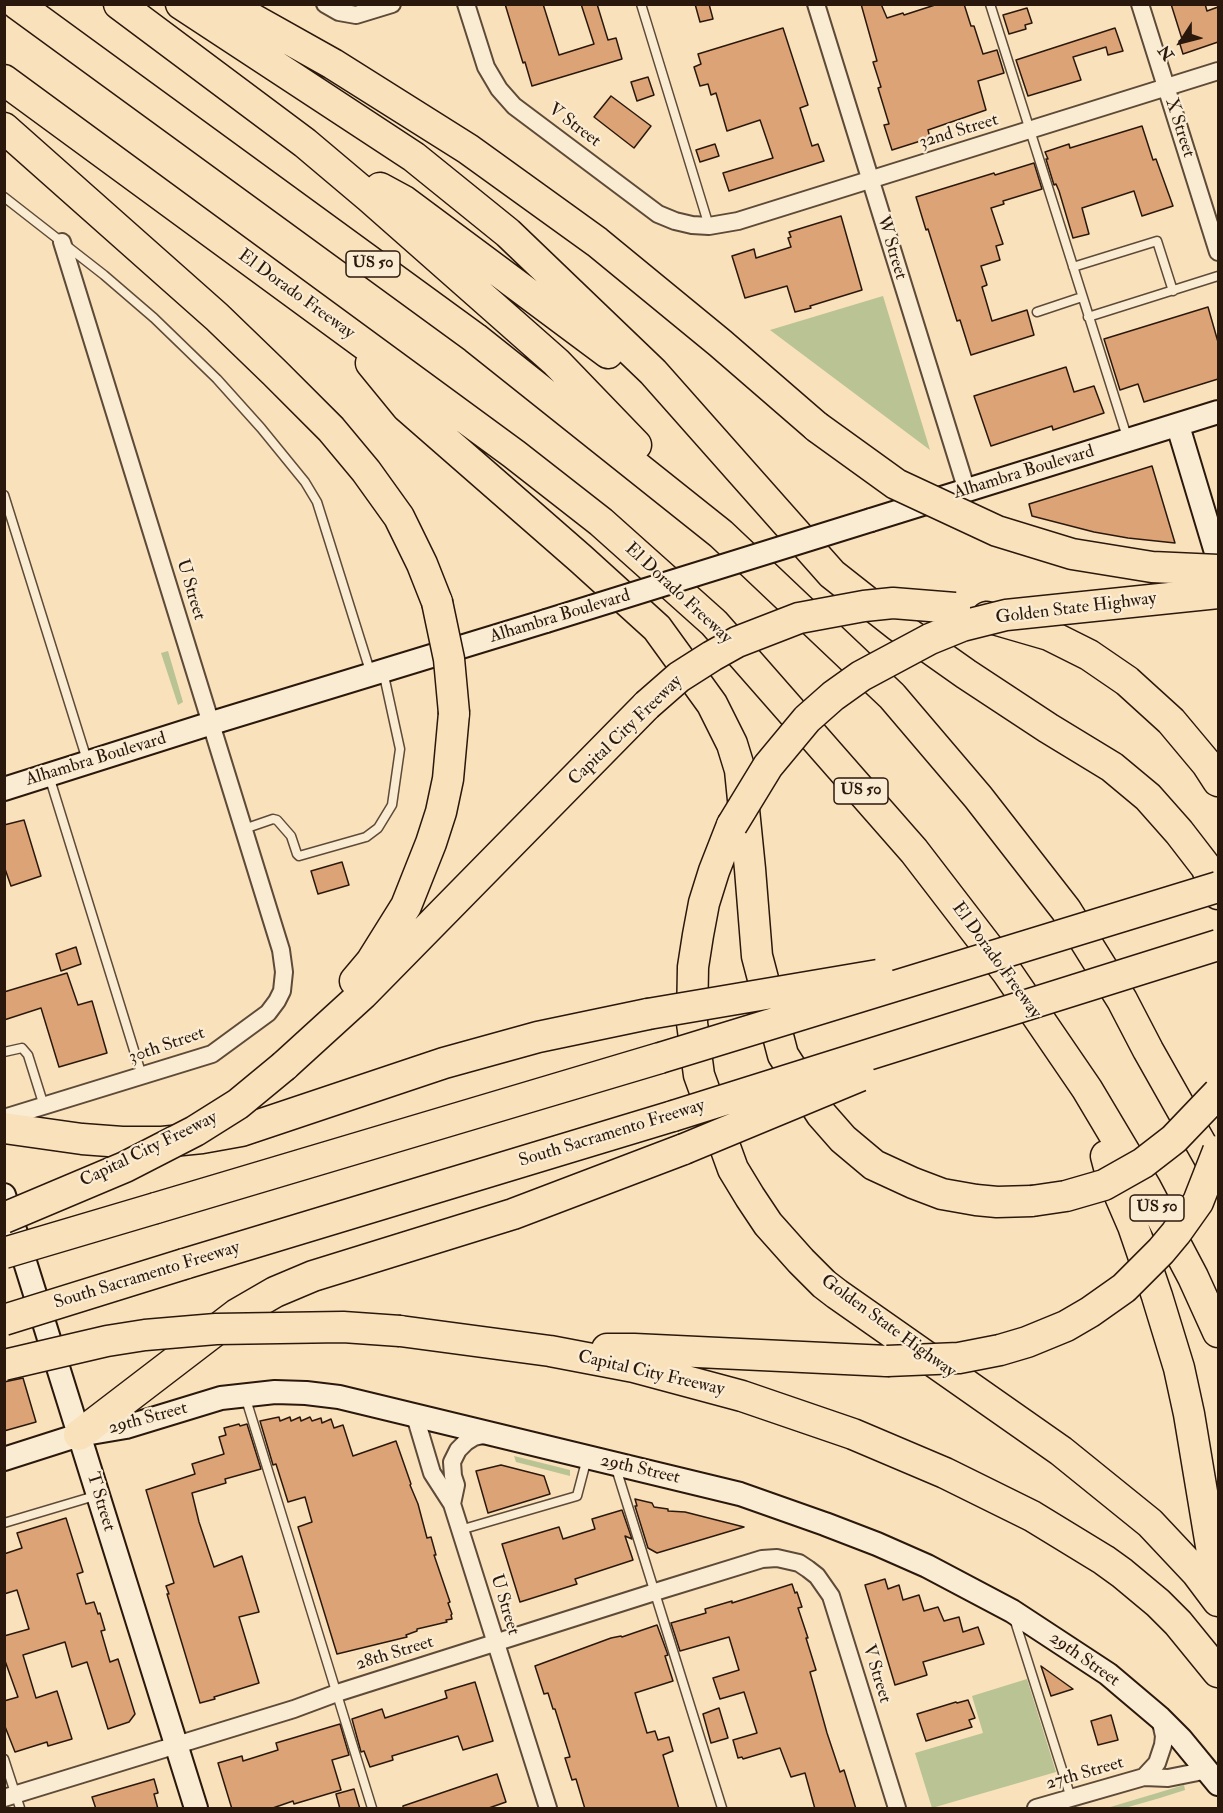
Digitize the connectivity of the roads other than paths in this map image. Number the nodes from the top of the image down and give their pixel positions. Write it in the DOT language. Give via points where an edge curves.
graph roads {
  1 [pos="17,4"];
  2 [pos="118,4"];
  3 [pos="226,4"];
  4 [pos="325,4"];
  5 [pos="392,4"];
  6 [pos="466,4"];
  7 [pos="641,4"];
  8 [pos="816,4"];
  9 [pos="990,4"];
  10 [pos="1140,4"];
  11 [pos="188,9"];
  12 [pos="1218,71"];
  13 [pos="4,80"];
  14 [pos="1166,87"];
  15 [pos="4,128"];
  16 [pos="1029,130"];
  17 [pos="304,143"];
  18 [pos="869,179"];
  19 [pos="4,197"];
  20 [pos="710,226"];
  21 [pos="62,242"];
  22 [pos="1218,252"];
  23 [pos="1073,267"];
  24 [pos="1218,276"];
  25 [pos="1173,291"];
  26 [pos="1082,297"];
  27 [pos="1037,312"];
  28 [pos="1088,317"];
  29 [pos="345,330"];
  30 [pos="1218,412"];
  31 [pos="1178,426"];
  32 [pos="1128,441"];
  33 [pos="732,461"];
  34 [pos="967,491"];
  35 [pos="4,495"];
  36 [pos="1213,524"];
  37 [pos="721,534"];
  38 [pos="1218,559"];
  39 [pos="1218,570"];
  40 [pos="1218,593"];
  41 [pos="377,673"];
  42 [pos="212,723"];
  43 [pos="88,763"];
  44 [pos="49,775"];
  45 [pos="1218,781"];
  46 [pos="4,789"];
  47 [pos="244,829"];
  48 [pos="1218,887"];
  49 [pos="1218,894"];
  50 [pos="1218,945"];
  51 [pos="281,950"];
  52 [pos="1005,953"];
  53 [pos="1122,1000"];
  54 [pos="1029,1005"];
  55 [pos="4,1052"];
  56 [pos="284,1066"];
  57 [pos="142,1076"];
  58 [pos="1087,1089"];
  59 [pos="1218,1093"];
  60 [pos="44,1106"];
  61 [pos="4,1118"];
  62 [pos="4,1128"];
  63 [pos="1218,1134"];
  64 [pos="1218,1151"];
  65 [pos="1218,1174"];
  66 [pos="4,1195"];
  67 [pos="4,1218"];
  68 [pos="4,1253"];
  69 [pos="4,1320"];
  70 [pos="1218,1332"];
  71 [pos="550,1351"];
  72 [pos="4,1365"];
  73 [pos="245,1395"];
  74 [pos="415,1416"];
  75 [pos="489,1434"];
  76 [pos="79,1435"];
  77 [pos="587,1458"];
  78 [pos="4,1459"];
  79 [pos="614,1464"];
  80 [pos="98,1495"];
  81 [pos="452,1504"];
  82 [pos="4,1523"];
  83 [pos="460,1530"];
  84 [pos="799,1563"];
  85 [pos="1218,1588"];
  86 [pos="655,1592"];
  87 [pos="1218,1601"];
  88 [pos="1012,1611"];
  89 [pos="495,1643"];
  90 [pos="1218,1672"];
  91 [pos="337,1693"];
  92 [pos="1160,1718"];
  93 [pos="176,1745"];
  94 [pos="4,1759"];
  95 [pos="1144,1777"];
  96 [pos="1213,1777"];
  97 [pos="1071,1798"];
  98 [pos="13,1801"];
  99 [pos="196,1809"];
  100 [pos="372,1809"];
  101 [pos="548,1809"];
  102 [pos="722,1809"];
  103 [pos="897,1809"];
  104 [pos="1036,1809"];
  1 -- 37 [label="highway, US 50" via="475,338"];
  2 -- 17 [label="highway"];
  3 -- 39 [label="highway, bridge" via="333,64 468,148 597,242 817,427 896,484 997,531 1072,554 1152,567"];
  4 -- 5 [label="street" via="356,15"];
  6 -- 20 [label="street, V Street" via="486,68 514,106 658,214 683,223"];
  7 -- 20 [label="lane"];
  8 -- 18 [label="street, W Street"];
  9 -- 16 [label="lane"];
  10 -- 14 [label="street, X Street"];
  11 -- 33 [label="highway" via="414,157 507,233 653,372"];
  12 -- 14 [label="street, 32nd Street"];
  13 -- 29 [label="highway, El Dorado Freeway / US 50"];
  14 -- 16 [label="street, 32nd Street"];
  14 -- 22 [label="street, X Street"];
  15 -- 56 [label="highway, bridge" via="217,317 331,429 399,517 437,602 449,659 454,713 448,779 431,843 405,906 370,962"];
  16 -- 18 [label="street, 32nd Street"];
  16 -- 23 [label="lane"];
  17 -- 33 [label="highway" via="404,201 599,345"];
  17 -- 37 [label="highway" via="556,362"];
  18 -- 20 [label="street, 32nd Street"];
  18 -- 34 [label="street, W Street"];
  19 -- 21 [label="lane"];
  21 -- 41 [label="lane" via="154,318 217,379 305,482 317,502"];
  21 -- 42 [label="street, U Street"];
  23 -- 25 [label="lane" via="1157,241"];
  23 -- 26 [label="lane"];
  24 -- 25 [label="lane"];
  25 -- 28 [label="lane"];
  26 -- 27 [label="lane"];
  26 -- 28 [label="lane"];
  28 -- 32 [label="lane"];
  29 -- 58 [label="highway, El Dorado Freeway / US 50" via="601,522 714,623 914,851 1006,972"];
  29 -- 59 [label="highway, bridge" via="407,407 657,628 712,705 740,770 757,956 783,1054 821,1114 843,1139 874,1165 942,1194 997,1202 1032,1201 1104,1185 1143,1163 1174,1139"];
  30 -- 31 [label="main road, Alhambra Boulevard"];
  31 -- 32 [label="main road, Alhambra Boulevard"];
  31 -- 36 [label="main road"];
  32 -- 34 [label="main road, Alhambra Boulevard"];
  33 -- 49 [label="highway" via="832,574 966,674 1112,767 1148,797 1206,867"];
  34 -- 41 [label="main road, Alhambra Boulevard, bridge"];
  35 -- 43 [label="lane"];
  36 -- 38 [label="main road"];
  37 -- 53 [label="highway, US 50" via="892,696 1060,902"];
  40 -- 87 [label="highway, Golden State Highway, bridge" via="1006,615 962,626 895,657 833,696 807,719 768,766 732,825 704,903 693,967 692,1023 699,1075 733,1169 768,1224 801,1261 847,1301 1061,1450 1150,1523"];
  41 -- 42 [label="main road, Alhambra Boulevard"];
  41 -- 47 [label="lane" via="400,749 392,805 378,828 366,837 299,856 291,836 277,820"];
  42 -- 43 [label="main road, Alhambra Boulevard"];
  42 -- 47 [label="street, U Street"];
  43 -- 44 [label="main road, Alhambra Boulevard"];
  44 -- 46 [label="main road, Alhambra Boulevard"];
  44 -- 57 [label="lane"];
  45 -- 56 [label="highway, Capital City Freeway, bridge" via="1150,700 1089,655 1049,635 955,608 893,603 799,618 712,656 647,705 363,994"];
  47 -- 51 [label="street, U Street"];
  48 -- 52 [label="highway, bridge"];
  50 -- 54 [label="highway, South Sacramento Freeway, bridge"];
  51 -- 57 [label="street, 30th Street" via="282,991 268,1012 212,1054"];
  52 -- 62 [label="highway, bridge" via="648,1014 538,1037 444,1063 241,1131 202,1138 122,1142"];
  52 -- 68 [label="highway, bridge"];
  53 -- 63 [label="highway"];
  53 -- 65 [label="highway, US 50"];
  54 -- 69 [label="highway, South Sacramento Freeway, bridge"];
  54 -- 76 [label="highway, bridge" via="684,1149 513,1214 314,1276 275,1292 237,1314"];
  55 -- 60 [label="lane" via="22,1048 28,1055"];
  56 -- 67 [label="highway, Capital City Freeway, bridge" via="238,1104 195,1131 124,1167"];
  57 -- 60 [label="street, 30th Street"];
  58 -- 70 [label="highway, El Dorado Freeway / US 50" via="1146,1188"];
  58 -- 85 [label="highway" via="1111,1175 1154,1286 1179,1368"];
  60 -- 61 [label="street, 30th Street"];
  64 -- 71 [label="highway, bridge" via="1198,1202 1161,1251 1124,1288 1090,1312 1027,1342 959,1358 887,1361 634,1349"];
  66 -- 76 [label="main road, T Street"];
  71 -- 72 [label="highway, Capital City Freeway, bridge" via="344,1327 216,1329 107,1341"];
  71 -- 90 [label="highway, Capital City Freeway" via="633,1367 742,1396 853,1434 945,1473 1032,1516 1104,1560 1158,1603"];
  73 -- 74 [label="main road, 29th Street" via="275,1392 339,1397"];
  73 -- 76 [label="main road, 29th Street" via="221,1398 126,1427"];
  73 -- 91 [label="lane"];
  74 -- 75 [label="main road, 29th Street"];
  74 -- 81 [label="street, U Street" via="432,1473"];
  75 -- 77 [label="main road, 29th Street"];
  75 -- 81 [label="street" via="474,1437 458,1450 452,1462 456,1485"];
  76 -- 78 [label="main road, 29th Street"];
  76 -- 80 [label="main road, T Street"];
  77 -- 79 [label="main road, 29th Street"];
  77 -- 83 [label="lane" via="577,1496"];
  79 -- 86 [label="lane"];
  79 -- 88 [label="main road, 29th Street" via="740,1494 825,1524 927,1566"];
  80 -- 82 [label="lane"];
  80 -- 93 [label="main road, T Street"];
  81 -- 83 [label="street, U Street"];
  83 -- 89 [label="street, U Street"];
  84 -- 86 [label="street, 28th Street" via="770,1558"];
  84 -- 103 [label="street, V Street" via="817,1576 831,1596"];
  86 -- 89 [label="street, 28th Street"];
  86 -- 102 [label="lane"];
  88 -- 92 [label="main road, 29th Street" via="1108,1674"];
  88 -- 97 [label="lane"];
  89 -- 91 [label="street, 28th Street"];
  89 -- 101 [label="street, U Street"];
  91 -- 93 [label="street, 28th Street"];
  91 -- 100 [label="lane"];
  92 -- 95 [label="street, 27th Street" via="1163,1745 1158,1762"];
  92 -- 96 [label="main road, 29th Street"];
  93 -- 98 [label="street, 28th Street"];
  93 -- 99 [label="main road, T Street"];
  94 -- 98 [label="lane"];
  95 -- 96 [label="street, 27th Street"];
  95 -- 97 [label="street, 27th Street"];
  97 -- 104 [label="street, 27th Street"];
}
